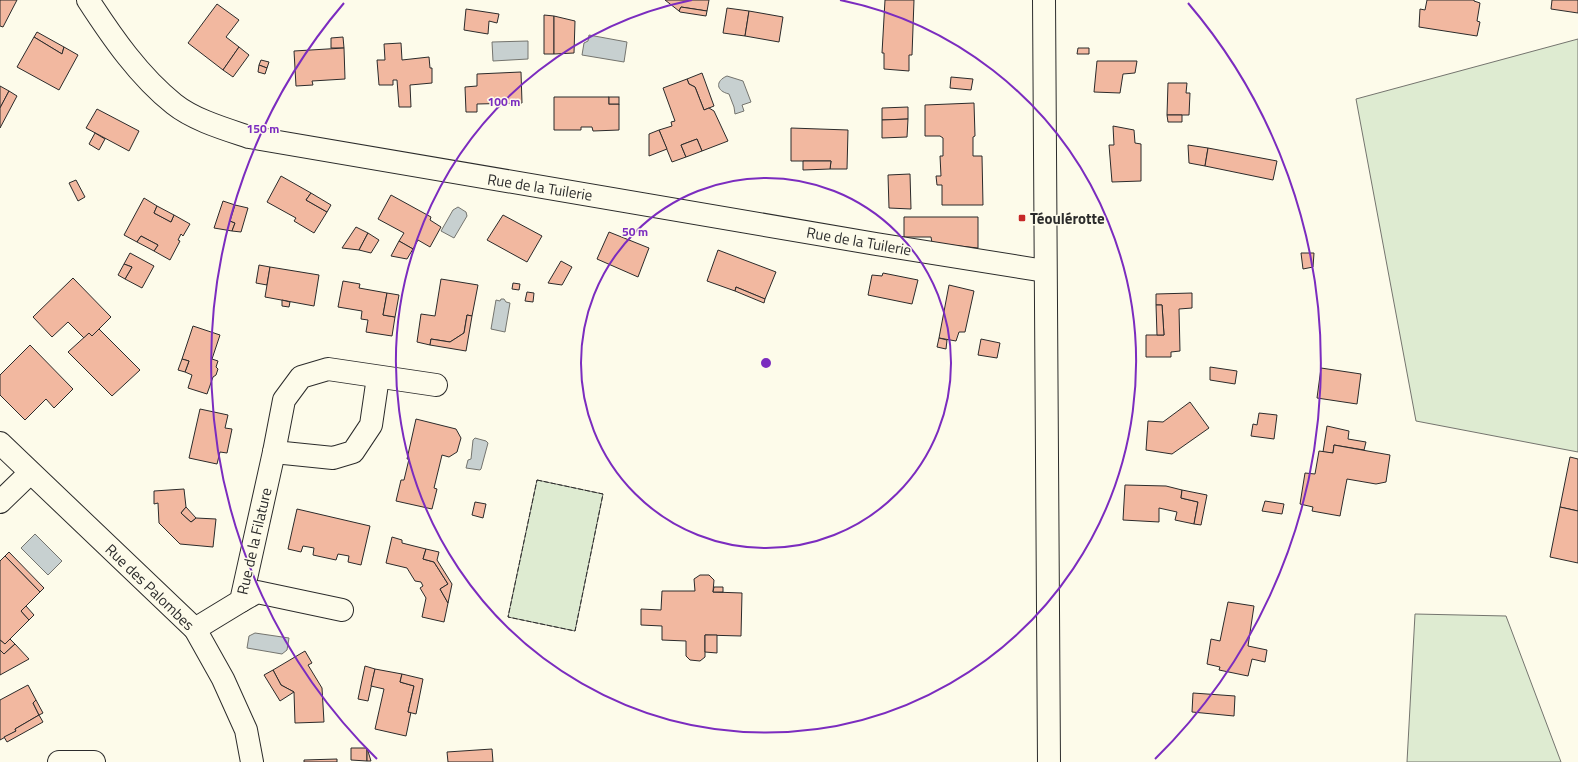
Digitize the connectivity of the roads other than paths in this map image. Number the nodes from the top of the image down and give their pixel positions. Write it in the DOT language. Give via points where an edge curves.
graph roads {
  1 [pos="88,0"];
  2 [pos="1044,0"];
  3 [pos="1045,271"];
  4 [pos="378,377"];
  5 [pos="436,385"];
  6 [pos="0,443"];
  7 [pos="274,452"];
  8 [pos="30,473"];
  9 [pos="0,502"];
  10 [pos="241,601"];
  11 [pos="342,610"];
  12 [pos="195,629"];
  13 [pos="59,762"];
  14 [pos="94,762"];
  15 [pos="252,762"];
  16 [pos="1049,762"];
  1 -- 3 [label="street, Rue de la Tuilerie" via="136,65 174,105 208,123 249,137"];
  2 -- 3 [label="street"];
  3 -- 16 [label="street"];
  4 -- 5 [label="street, Rue de la Filature"];
  4 -- 7 [label="street, Rue de la Filature" via="328,369 301,377 284,400"];
  4 -- 7 [label="street" via="371,425 353,452 333,458"];
  6 -- 8 [label="street, Rue des Palombes"];
  7 -- 10 [label="street, Rue de la Filature"];
  8 -- 9 [label="street"];
  8 -- 12 [label="street, Rue des Palombes"];
  10 -- 11 [label="street" via="257,592"];
  10 -- 12 [label="street, Rue de la Filature"];
  12 -- 15 [label="street, Rue des Palombes" via="246,730"];
  13 -- 14 [label="street"];
}
